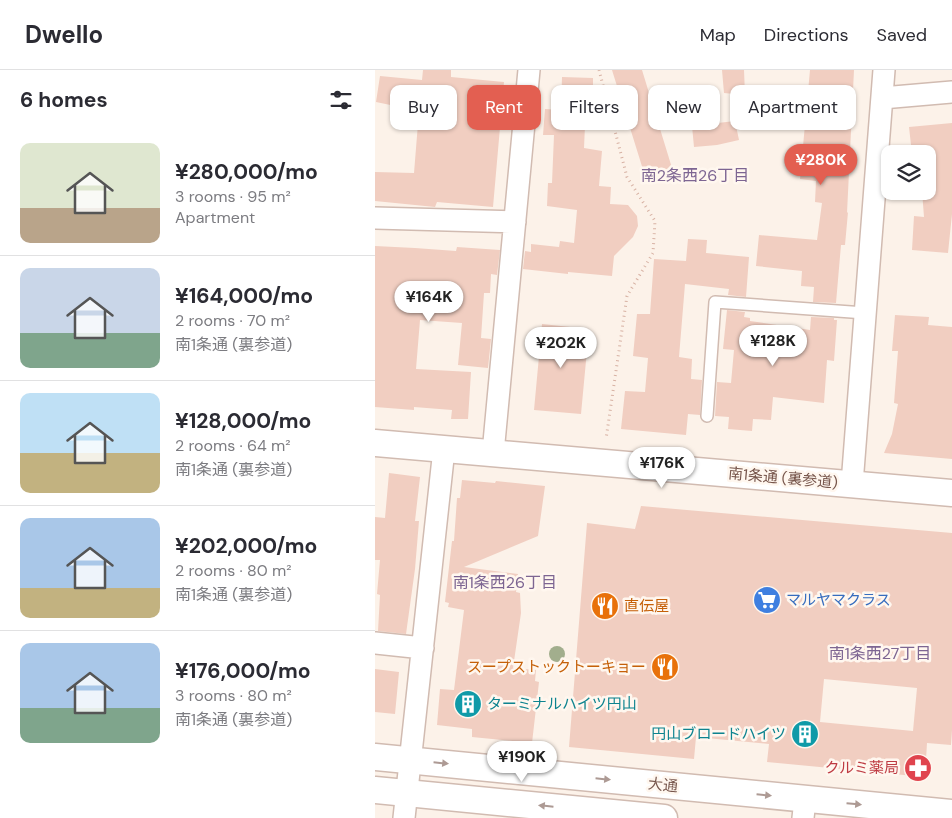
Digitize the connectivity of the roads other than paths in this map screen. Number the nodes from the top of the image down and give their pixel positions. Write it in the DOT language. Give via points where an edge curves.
graph roads {
  1 [pos="529,70"];
  2 [pos="884,70"];
  3 [pos="952,92"];
  4 [pos="882,98"];
  5 [pos="375,218"];
  6 [pos="515,222"];
  7 [pos="865,313"];
  8 [pos="707,416"];
  9 [pos="375,443"];
  10 [pos="444,450"];
  11 [pos="493,453"];
  12 [pos="852,484"];
  13 [pos="952,493"];
  14 [pos="375,643"];
  15 [pos="423,648"];
  16 [pos="375,757"];
  17 [pos="410,760"];
  18 [pos="375,790"];
  19 [pos="406,805"];
  20 [pos="805,809"];
  21 [pos="952,814"];
  22 [pos="664,818"];
  1 -- 6 [label="street"];
  2 -- 4 [label="street"];
  3 -- 4 [label="street"];
  4 -- 7 [label="street"];
  5 -- 6 [label="street"];
  6 -- 11 [label="street"];
  7 -- 8 [label="lane" via="715,302"];
  7 -- 12 [label="street"];
  9 -- 10 [label="street, 南1条通 (裏参道)"];
  10 -- 11 [label="street, 南1条通 (裏参道)"];
  10 -- 15 [label="street"];
  11 -- 12 [label="street, 南1条通 (裏参道)"];
  12 -- 13 [label="street, 南1条通 (裏参道)"];
  14 -- 15 [label="street"];
  15 -- 17 [label="street"];
  16 -- 17 [label="street, 大通"];
  17 -- 19 [label="street"];
  17 -- 20 [label="street, 大通, one-way"];
  18 -- 19 [label="street"];
  22 -- 19 [label="street, one-way"];
  20 -- 21 [label="street, 大通, one-way"];
}
